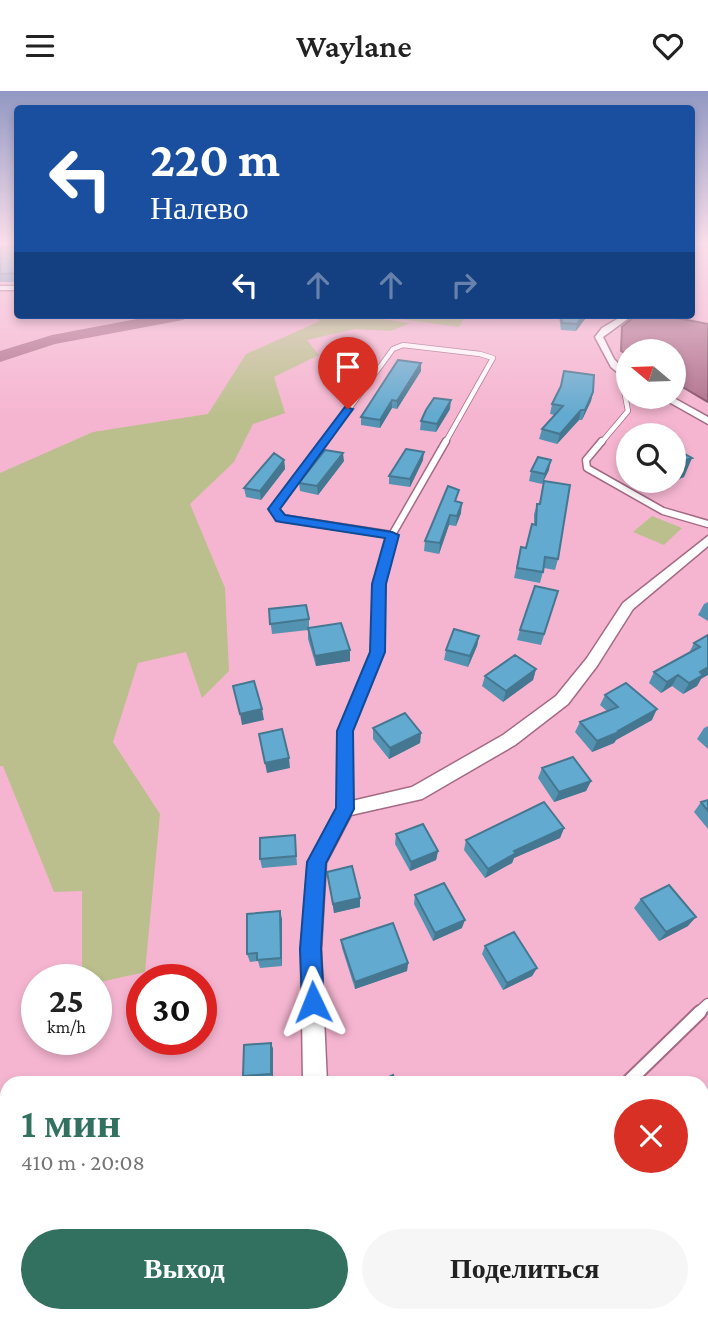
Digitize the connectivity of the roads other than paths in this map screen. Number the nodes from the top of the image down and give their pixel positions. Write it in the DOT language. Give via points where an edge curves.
graph roads {
  1 [pos="622,319"];
  2 [pos="616,366"];
  3 [pos="628,409"];
  4 [pos="686,409"];
  5 [pos="708,421"];
  6 [pos="708,524"];
  7 [pos="392,535"];
  8 [pos="708,540"];
  9 [pos="345,809"];
  10 [pos="708,1004"];
  11 [pos="316,1076"];
  12 [pos="634,1076"];
  1 -- 2 [label="street" via="599,337"];
  3 -- 6 [label="lane" via="586,460 587,468 663,511"];
  4 -- 5 [label="street"];
  7 -- 7 [label="lane" via="491,365 493,358 403,345 393,349 274,509 281,518"];
  7 -- 9 [label="lane" via="379,584 378,652 345,731"];
  8 -- 9 [label="street" via="628,606 562,700 520,732 416,794"];
  9 -- 11 [label="street" via="317,862 311,949"];
  10 -- 12 [label="lane"];
}
